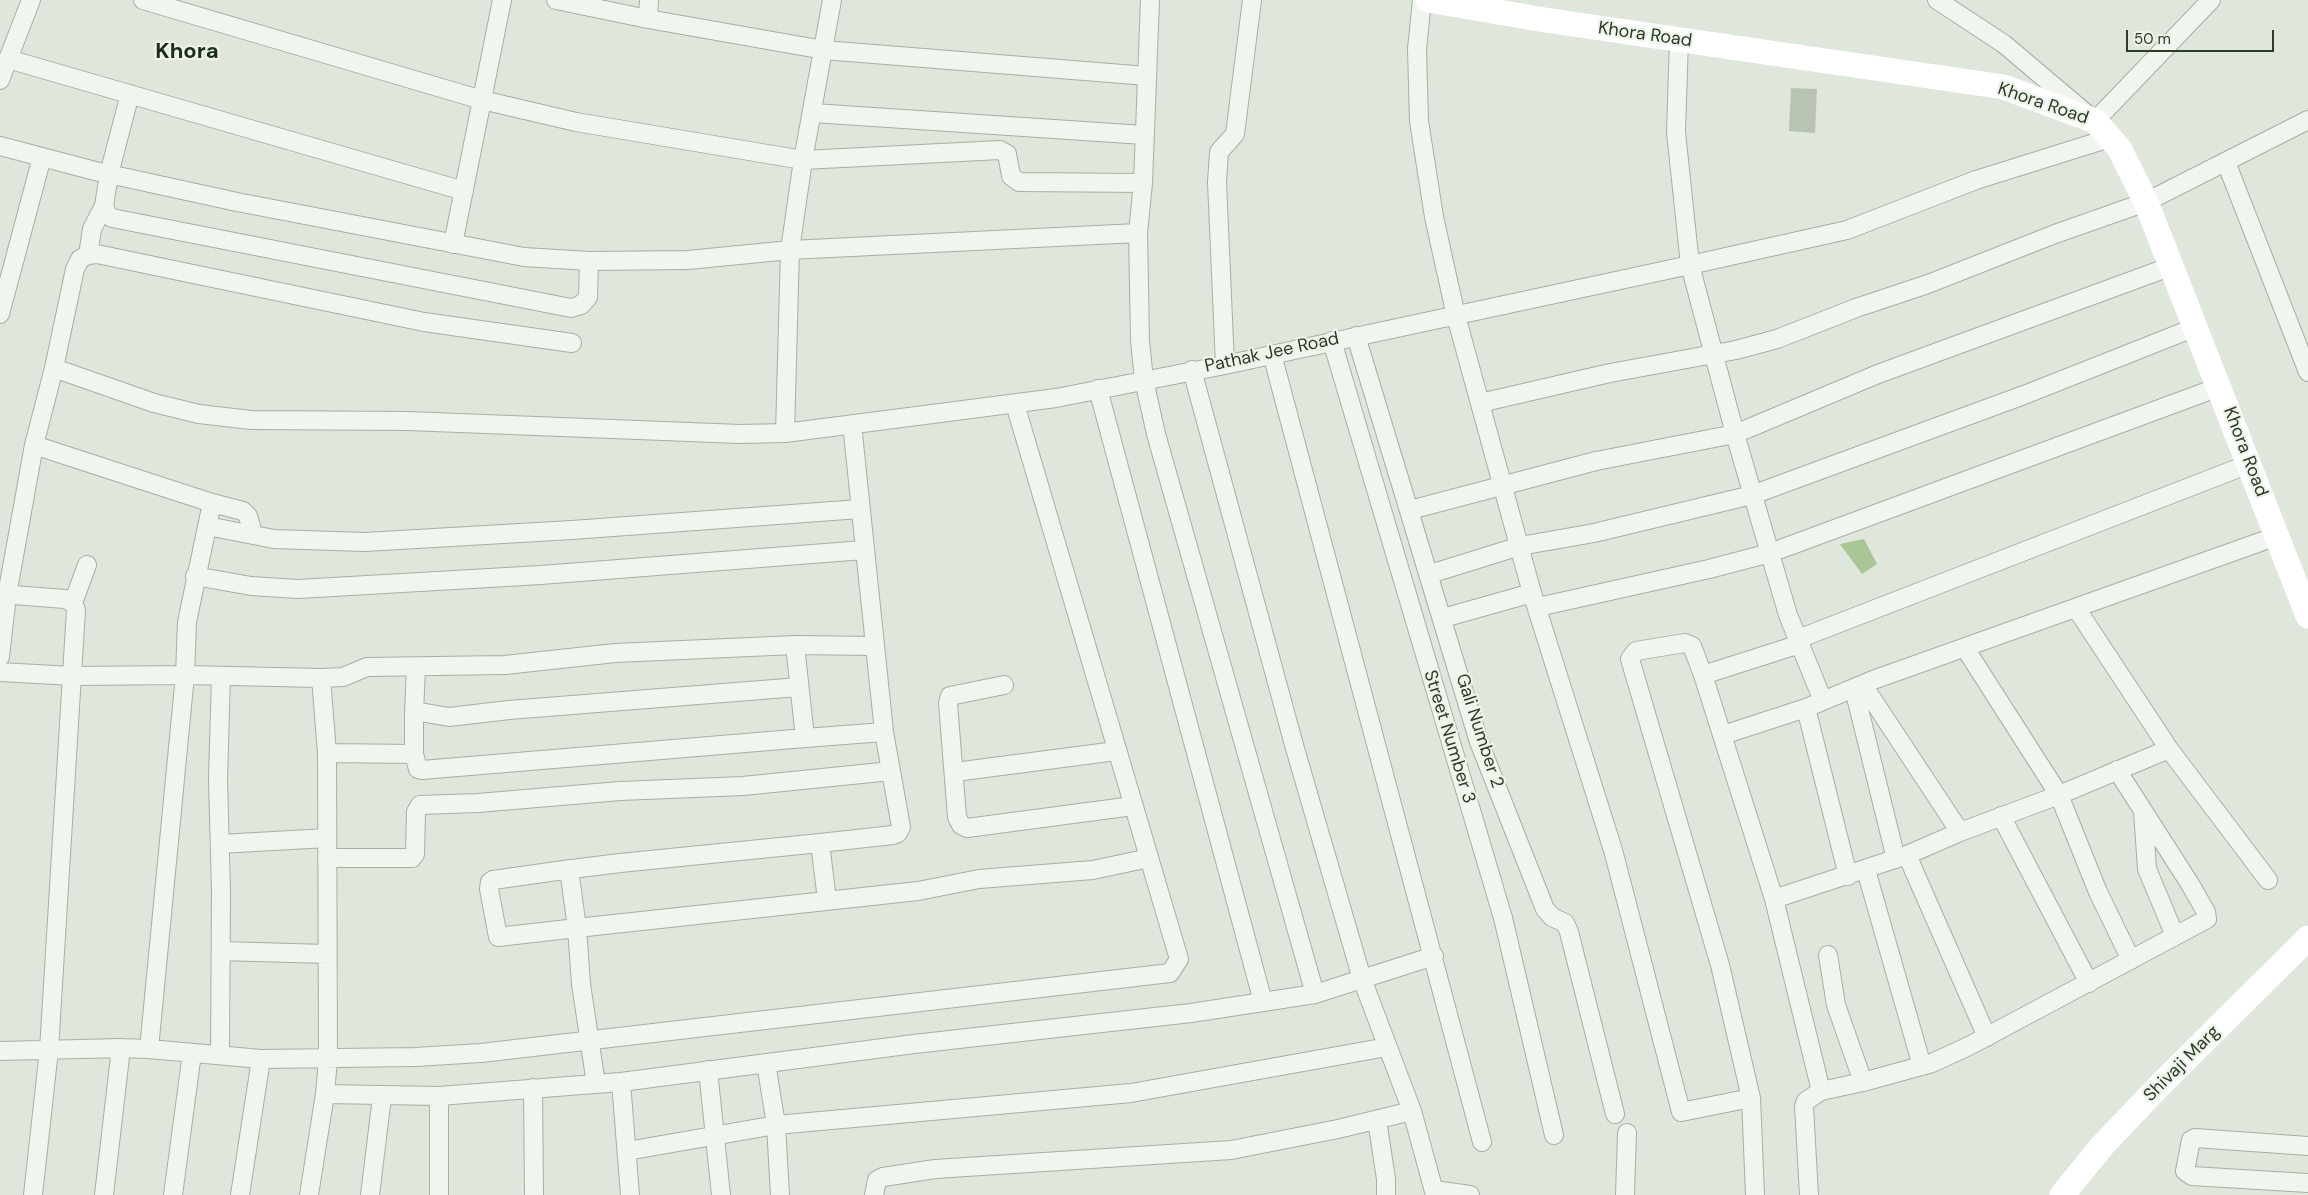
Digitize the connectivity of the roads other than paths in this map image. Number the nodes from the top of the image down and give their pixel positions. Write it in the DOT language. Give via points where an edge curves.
graph roads {
  1 [pos="31,0"];
  2 [pos="143,0"];
  3 [pos="502,0"];
  4 [pos="556,0"];
  5 [pos="649,0"];
  6 [pos="832,0"];
  7 [pos="1150,0"];
  8 [pos="1252,0"];
  9 [pos="1422,0"];
  10 [pos="1428,0"];
  11 [pos="1937,0"];
  12 [pos="2211,0"];
  13 [pos="1489,5"];
  14 [pos="648,19"];
  15 [pos="1679,40"];
  16 [pos="824,50"];
  17 [pos="3,71"];
  18 [pos="1147,76"];
  19 [pos="130,94"];
  20 [pos="482,100"];
  21 [pos="813,113"];
  22 [pos="2308,120"];
  23 [pos="2103,130"];
  24 [pos="1144,135"];
  25 [pos="0,146"];
  26 [pos="42,157"];
  27 [pos="803,160"];
  28 [pos="2226,162"];
  29 [pos="109,174"];
  30 [pos="1143,183"];
  31 [pos="464,191"];
  32 [pos="2146,202"];
  33 [pos="104,206"];
  34 [pos="1138,233"];
  35 [pos="453,244"];
  36 [pos="790,250"];
  37 [pos="88,255"];
  38 [pos="589,261"];
  39 [pos="1690,265"];
  40 [pos="2172,266"];
  41 [pos="0,314"];
  42 [pos="1456,316"];
  43 [pos="2196,326"];
  44 [pos="1356,336"];
  45 [pos="1332,341"];
  46 [pos="572,343"];
  47 [pos="1272,354"];
  48 [pos="1713,354"];
  49 [pos="1225,365"];
  50 [pos="54,368"];
  51 [pos="1192,370"];
  52 [pos="2308,372"];
  53 [pos="1144,380"];
  54 [pos="2219,387"];
  55 [pos="1098,389"];
  56 [pos="1480,403"];
  57 [pos="1015,404"];
  58 [pos="852,424"];
  59 [pos="785,433"];
  60 [pos="1735,434"];
  61 [pos="34,445"];
  62 [pos="2249,464"];
  63 [pos="1503,484"];
  64 [pos="1752,495"];
  65 [pos="212,503"];
  66 [pos="860,509"];
  67 [pos="1410,510"];
  68 [pos="207,526"];
  69 [pos="253,534"];
  70 [pos="2277,536"];
  71 [pos="1520,546"];
  72 [pos="864,550"];
  73 [pos="1770,553"];
  74 [pos="87,564"];
  75 [pos="1430,574"];
  76 [pos="195,576"];
  77 [pos="4,594"];
  78 [pos="1535,600"];
  79 [pos="73,603"];
  80 [pos="2076,608"];
  81 [pos="2308,616"];
  82 [pos="1443,618"];
  83 [pos="1799,642"];
  84 [pos="796,645"];
  85 [pos="874,646"];
  86 [pos="1965,648"];
  87 [pos="0,656"];
  88 [pos="416,668"];
  89 [pos="0,672"];
  90 [pos="185,675"];
  91 [pos="1703,675"];
  92 [pos="73,676"];
  93 [pos="222,676"];
  94 [pos="321,678"];
  95 [pos="1004,684"];
  96 [pos="799,687"];
  97 [pos="1859,687"];
  98 [pos="1823,701"];
  99 [pos="1806,708"];
  100 [pos="414,713"];
  101 [pos="884,732"];
  102 [pos="1723,735"];
  103 [pos="805,738"];
  104 [pos="2170,750"];
  105 [pos="1116,751"];
  106 [pos="327,753"];
  107 [pos="414,754"];
  108 [pos="2117,770"];
  109 [pos="891,771"];
  110 [pos="955,772"];
  111 [pos="2059,795"];
  112 [pos="1133,806"];
  113 [pos="2143,810"];
  114 [pos="2001,816"];
  115 [pos="1960,832"];
  116 [pos="327,838"];
  117 [pos="820,843"];
  118 [pos="220,844"];
  119 [pos="1902,857"];
  120 [pos="327,858"];
  121 [pos="1149,858"];
  122 [pos="569,869"];
  123 [pos="1866,870"];
  124 [pos="1848,876"];
  125 [pos="2268,880"];
  126 [pos="1774,899"];
  127 [pos="827,900"];
  128 [pos="577,928"];
  129 [pos="2175,936"];
  130 [pos="2308,938"];
  131 [pos="220,951"];
  132 [pos="328,954"];
  133 [pos="1828,955"];
  134 [pos="1434,956"];
  135 [pos="2131,960"];
  136 [pos="1362,979"];
  137 [pos="2090,983"];
  138 [pos="1315,994"];
  139 [pos="1263,1002"];
  140 [pos="1987,1037"];
  141 [pos="590,1039"];
  142 [pos="1387,1047"];
  143 [pos="121,1048"];
  144 [pos="49,1050"];
  145 [pos="150,1050"];
  146 [pos="0,1051"];
  147 [pos="192,1053"];
  148 [pos="220,1055"];
  149 [pos="262,1059"];
  150 [pos="328,1059"];
  151 [pos="766,1063"];
  152 [pos="1922,1066"];
  153 [pos="708,1070"];
  154 [pos="621,1082"];
  155 [pos="1863,1082"];
  156 [pos="596,1084"];
  157 [pos="533,1088"];
  158 [pos="1821,1091"];
  159 [pos="325,1094"];
  160 [pos="439,1096"];
  161 [pos="382,1097"];
  162 [pos="1751,1098"];
  163 [pos="1412,1111"];
  164 [pos="1615,1114"];
  165 [pos="1376,1120"];
  166 [pos="776,1125"];
  167 [pos="1626,1133"];
  168 [pos="1554,1135"];
  169 [pos="715,1136"];
  170 [pos="1482,1142"];
  171 [pos="2308,1146"];
  172 [pos="628,1151"];
  173 [pos="2308,1183"];
  174 [pos="1435,1192"];
  175 [pos="33,1195"];
  176 [pos="104,1195"];
  177 [pos="173,1195"];
  178 [pos="240,1195"];
  179 [pos="309,1195"];
  180 [pos="370,1195"];
  181 [pos="439,1195"];
  182 [pos="534,1195"];
  183 [pos="630,1195"];
  184 [pos="721,1195"];
  185 [pos="780,1195"];
  186 [pos="874,1195"];
  187 [pos="1386,1195"];
  188 [pos="1470,1195"];
  189 [pos="1625,1195"];
  190 [pos="1755,1195"];
  191 [pos="1809,1195"];
  192 [pos="2062,1195"];
  1 -- 17 [label="street"];
  2 -- 20 [label="street"];
  3 -- 20 [label="street"];
  4 -- 14 [label="street"];
  5 -- 14 [label="street"];
  6 -- 16 [label="street"];
  7 -- 18 [label="street"];
  8 -- 49 [label="street" via="1235,134 1219,152"];
  9 -- 42 [label="street" via="1417,48 1419,121 1434,217"];
  10 -- 13 [label="street, Khora Road"];
  11 -- 23 [label="street" via="2004,44"];
  12 -- 23 [label="street"];
  13 -- 15 [label="street, Khora Road"];
  14 -- 16 [label="street"];
  15 -- 23 [label="street, Khora Road" via="2004,87"];
  15 -- 39 [label="street" via="1676,132"];
  16 -- 18 [label="street"];
  16 -- 21 [label="street"];
  17 -- 19 [label="street"];
  18 -- 24 [label="street"];
  19 -- 29 [label="street"];
  19 -- 31 [label="street"];
  20 -- 27 [label="street" via="576,122"];
  20 -- 31 [label="street"];
  21 -- 24 [label="street"];
  21 -- 27 [label="street"];
  22 -- 28 [label="street"];
  23 -- 32 [label="street, Khora Road" via="2119,148"];
  23 -- 39 [label="street, Pathak Jee Road" via="1847,230"];
  24 -- 30 [label="street"];
  25 -- 26 [label="street"];
  26 -- 29 [label="street"];
  26 -- 41 [label="street"];
  27 -- 30 [label="street" via="1000,150 1007,154 1011,176 1019,182"];
  27 -- 36 [label="street"];
  28 -- 32 [label="street"];
  28 -- 52 [label="street"];
  29 -- 33 [label="street"];
  29 -- 35 [label="street"];
  30 -- 34 [label="street"];
  31 -- 35 [label="street"];
  32 -- 40 [label="street, Khora Road"];
  32 -- 48 [label="street" via="1777,339"];
  33 -- 37 [label="street" via="92,229"];
  33 -- 38 [label="street" via="112,218 571,308 581,305 588,297"];
  34 -- 36 [label="street"];
  34 -- 53 [label="street"];
  35 -- 38 [label="street" via="524,257"];
  36 -- 38 [label="street" via="688,260"];
  36 -- 59 [label="street"];
  37 -- 46 [label="street" via="97,254 424,322"];
  37 -- 50 [label="street" via="80,259 75,269"];
  39 -- 42 [label="street, Pathak Jee Road"];
  39 -- 48 [label="street"];
  40 -- 43 [label="street, Khora Road"];
  40 -- 60 [label="street" via="1878,374"];
  42 -- 44 [label="street, Pathak Jee Road"];
  42 -- 56 [label="street"];
  43 -- 54 [label="street, Khora Road"];
  43 -- 64 [label="street" via="2024,395"];
  44 -- 45 [label="street, Pathak Jee Road"];
  44 -- 67 [label="street, Gali Number 2"];
  45 -- 47 [label="street, Pathak Jee Road"];
  45 -- 168 [label="street, Street Number 3" via="1503,918"];
  47 -- 49 [label="street, Pathak Jee Road"];
  47 -- 134 [label="street"];
  48 -- 56 [label="street" via="1610,373"];
  48 -- 60 [label="street"];
  49 -- 51 [label="street, Pathak Jee Road"];
  50 -- 59 [label="street, Pathak Jee Road" via="154,403 199,414 251,420 408,421"];
  50 -- 61 [label="street"];
  51 -- 53 [label="street, Pathak Jee Road"];
  51 -- 136 [label="street" via="1294,745"];
  53 -- 55 [label="street, Pathak Jee Road"];
  53 -- 138 [label="street" via="1156,434"];
  54 -- 62 [label="street, Khora Road"];
  54 -- 73 [label="street"];
  55 -- 57 [label="street, Pathak Jee Road"];
  55 -- 139 [label="street"];
  56 -- 63 [label="street"];
  57 -- 58 [label="street, Pathak Jee Road"];
  57 -- 105 [label="street"];
  58 -- 59 [label="street, Pathak Jee Road"];
  58 -- 66 [label="street"];
  60 -- 63 [label="street" via="1596,461"];
  60 -- 64 [label="street"];
  61 -- 65 [label="street"];
  61 -- 77 [label="street"];
  62 -- 70 [label="street, Khora Road"];
  62 -- 83 [label="street"];
  63 -- 67 [label="street"];
  63 -- 71 [label="street"];
  64 -- 71 [label="street" via="1594,533"];
  64 -- 73 [label="street"];
  65 -- 68 [label="street"];
  65 -- 69 [label="street" via="243,511 248,516"];
  66 -- 69 [label="street" via="365,542 274,539"];
  66 -- 72 [label="street"];
  67 -- 75 [label="street, Gali Number 2"];
  68 -- 69 [label="street"];
  68 -- 76 [label="street"];
  70 -- 80 [label="street"];
  70 -- 81 [label="street, Khora Road"];
  71 -- 75 [label="street"];
  71 -- 78 [label="street"];
  72 -- 76 [label="street" via="541,575 298,589 251,586"];
  72 -- 85 [label="street"];
  73 -- 78 [label="street" via="1709,570"];
  73 -- 83 [label="street"];
  74 -- 79 [label="street"];
  75 -- 82 [label="street, Gali Number 2"];
  76 -- 90 [label="street" via="187,622"];
  77 -- 79 [label="street" via="65,599"];
  77 -- 87 [label="street"];
  78 -- 82 [label="street"];
  78 -- 162 [label="street" via="1613,850 1681,1112"];
  79 -- 92 [label="street" via="76,610"];
  80 -- 86 [label="street"];
  80 -- 104 [label="street"];
  82 -- 164 [label="street, Gali Number 2" via="1479,742 1545,909 1552,917 1565,923 1569,932"];
  83 -- 91 [label="street"];
  83 -- 98 [label="street"];
  84 -- 85 [label="street"];
  84 -- 88 [label="street" via="615,653 505,665"];
  84 -- 96 [label="street"];
  85 -- 101 [label="street"];
  86 -- 97 [label="street"];
  86 -- 111 [label="street"];
  88 -- 94 [label="street" via="367,667 343,677"];
  88 -- 100 [label="street"];
  89 -- 92 [label="street"];
  90 -- 92 [label="street"];
  90 -- 93 [label="street"];
  90 -- 145 [label="street"];
  91 -- 102 [label="street"];
  91 -- 162 [label="street" via="1696,653 1685,643 1636,651 1630,659 1720,965"];
  92 -- 144 [label="street"];
  93 -- 94 [label="street"];
  93 -- 118 [label="street" via="218,778"];
  94 -- 106 [label="street"];
  95 -- 110 [label="street" via="950,696"];
  96 -- 100 [label="street" via="449,717 426,711"];
  96 -- 103 [label="street"];
  97 -- 98 [label="street"];
  97 -- 115 [label="street"];
  97 -- 119 [label="street"];
  98 -- 99 [label="street"];
  99 -- 102 [label="street"];
  99 -- 124 [label="street"];
  100 -- 107 [label="street"];
  101 -- 103 [label="street"];
  101 -- 109 [label="street"];
  102 -- 126 [label="street"];
  103 -- 107 [label="street" via="422,770 418,769"];
  104 -- 108 [label="street"];
  104 -- 125 [label="street"];
  105 -- 110 [label="street"];
  105 -- 112 [label="street"];
  106 -- 107 [label="street"];
  106 -- 116 [label="street"];
  108 -- 111 [label="street"];
  108 -- 113 [label="street"];
  109 -- 117 [label="street" via="901,819 898,833"];
  109 -- 120 [label="street" via="743,786 420,805 416,812 415,854 412,858"];
  110 -- 112 [label="street" via="957,817 967,828"];
  111 -- 114 [label="street"];
  111 -- 135 [label="street" via="2098,892"];
  112 -- 121 [label="street"];
  113 -- 129 [label="street" via="2147,869"];
  113 -- 129 [label="street" via="2206,912 2207,918 2203,922"];
  114 -- 115 [label="street"];
  114 -- 137 [label="street"];
  115 -- 119 [label="street"];
  116 -- 118 [label="street"];
  116 -- 120 [label="street"];
  117 -- 122 [label="street"];
  117 -- 127 [label="street"];
  118 -- 131 [label="street"];
  119 -- 123 [label="street"];
  119 -- 140 [label="street"];
  120 -- 132 [label="street"];
  121 -- 127 [label="street" via="1094,870 979,880 925,890"];
  121 -- 141 [label="street" via="1178,959 1170,973"];
  122 -- 128 [label="street"];
  122 -- 128 [label="street" via="493,880 489,889 498,937"];
  123 -- 124 [label="street"];
  123 -- 152 [label="street"];
  124 -- 126 [label="street"];
  126 -- 158 [label="street"];
  127 -- 128 [label="street"];
  128 -- 141 [label="street" via="581,984"];
  129 -- 135 [label="street"];
  130 -- 192 [label="street, Shivaji Marg" via="2159,1086 2102,1146"];
  131 -- 132 [label="street"];
  131 -- 148 [label="street"];
  132 -- 150 [label="street"];
  133 -- 155 [label="street" via="1836,1004"];
  134 -- 136 [label="street"];
  134 -- 170 [label="street"];
  135 -- 137 [label="street"];
  136 -- 138 [label="street"];
  136 -- 142 [label="street"];
  137 -- 140 [label="street"];
  138 -- 139 [label="street"];
  139 -- 151 [label="street"];
  140 -- 152 [label="street"];
  141 -- 150 [label="street" via="415,1058"];
  141 -- 156 [label="street"];
  142 -- 163 [label="street"];
  142 -- 166 [label="street" via="1131,1093"];
  143 -- 144 [label="street"];
  143 -- 145 [label="street"];
  143 -- 176 [label="street"];
  144 -- 146 [label="street"];
  144 -- 175 [label="street"];
  145 -- 147 [label="street"];
  147 -- 148 [label="street"];
  147 -- 177 [label="street"];
  148 -- 149 [label="street"];
  149 -- 150 [label="street"];
  149 -- 178 [label="street"];
  150 -- 159 [label="street"];
  151 -- 153 [label="street"];
  151 -- 166 [label="street"];
  152 -- 155 [label="street"];
  153 -- 154 [label="street"];
  153 -- 169 [label="street"];
  154 -- 156 [label="street"];
  154 -- 172 [label="street"];
  155 -- 158 [label="street"];
  156 -- 157 [label="street"];
  157 -- 160 [label="street"];
  157 -- 182 [label="street"];
  158 -- 191 [label="street" via="1811,1096 1804,1106"];
  159 -- 161 [label="street"];
  159 -- 179 [label="street"];
  160 -- 161 [label="street"];
  160 -- 181 [label="street"];
  161 -- 180 [label="street"];
  162 -- 190 [label="street"];
  163 -- 165 [label="street"];
  163 -- 174 [label="street"];
  165 -- 186 [label="street" via="1231,1150 935,1169 891,1175 877,1180"];
  165 -- 187 [label="street"];
  166 -- 169 [label="street"];
  166 -- 185 [label="street"];
  167 -- 189 [label="street"];
  169 -- 172 [label="street"];
  169 -- 184 [label="street"];
  171 -- 173 [label="street" via="2195,1138 2191,1140 2185,1171 2192,1176"];
  172 -- 183 [label="street"];
  174 -- 188 [label="street"];
}
